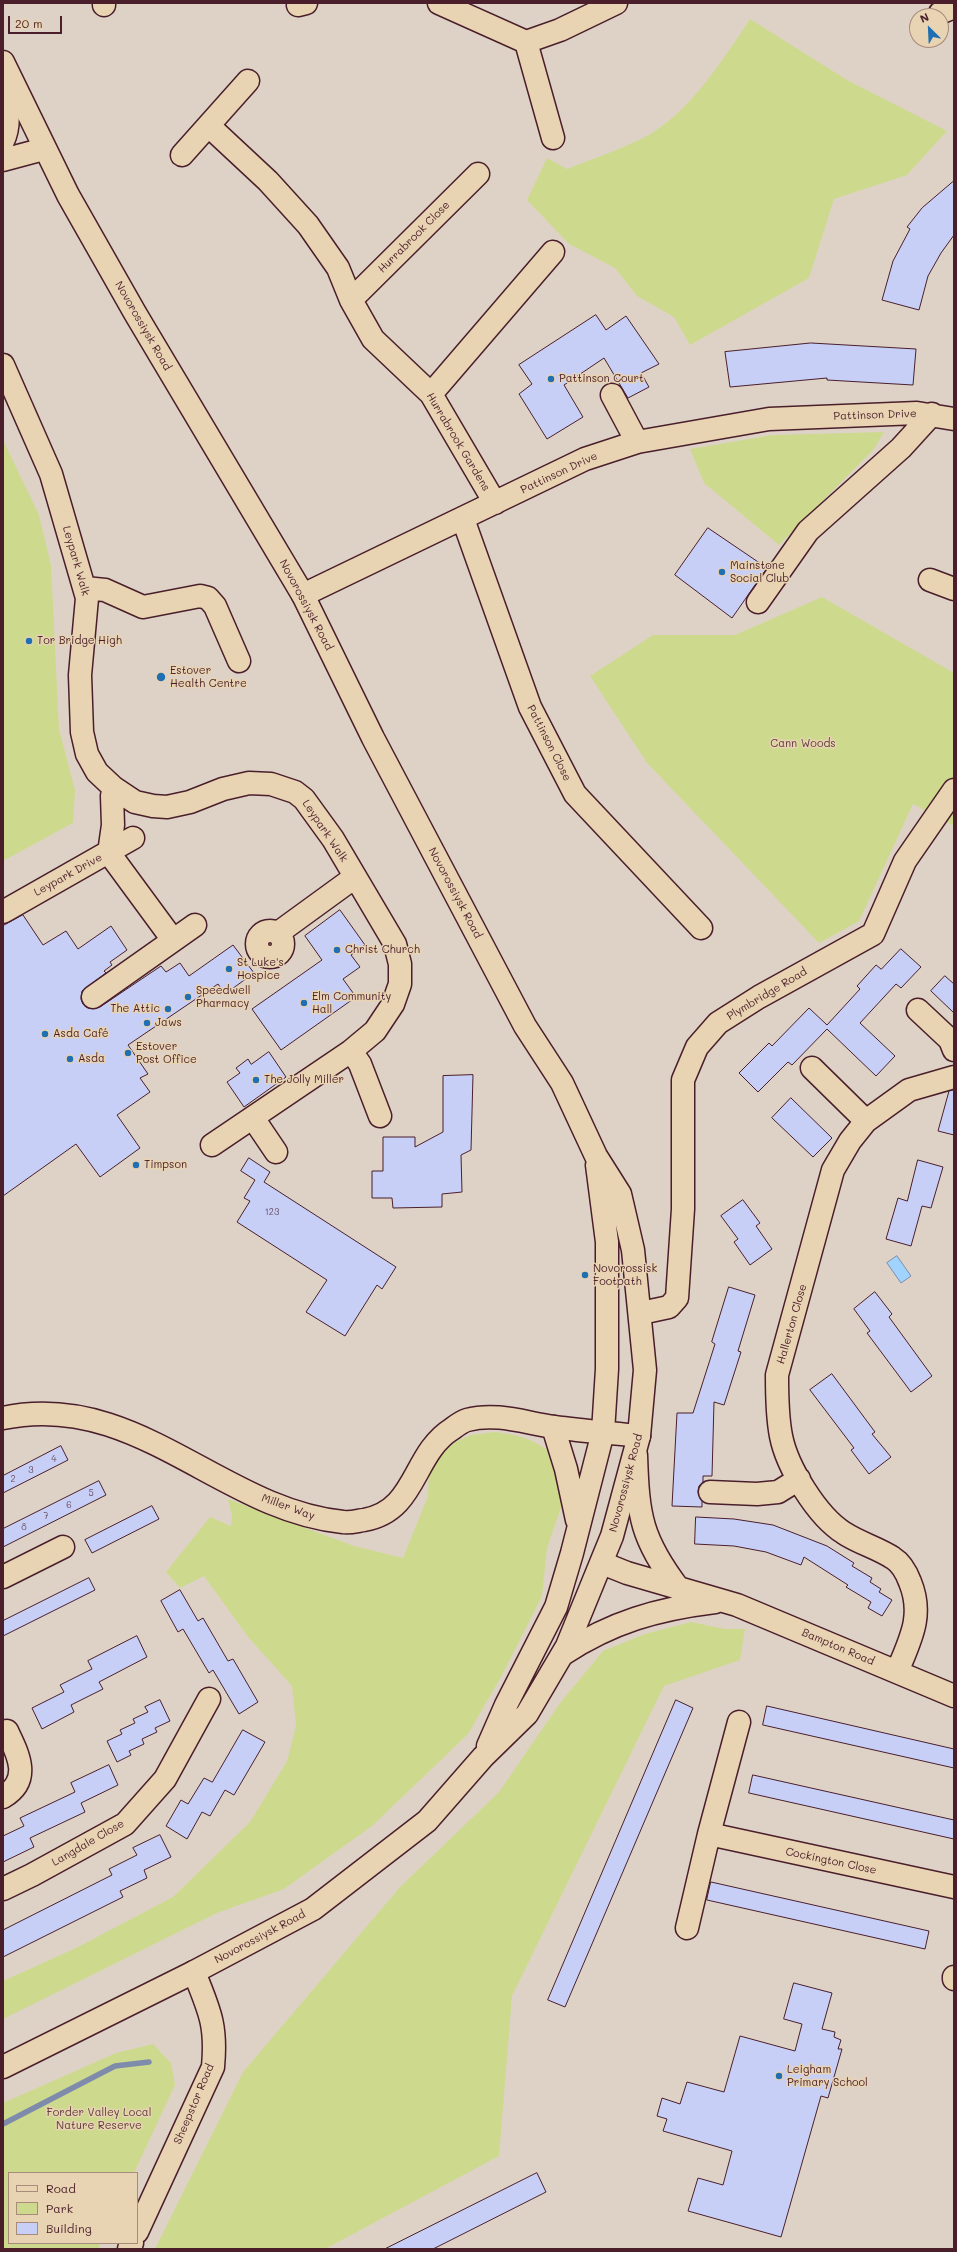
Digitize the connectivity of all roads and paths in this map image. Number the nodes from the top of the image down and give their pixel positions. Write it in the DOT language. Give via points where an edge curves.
graph roads {
  1 [pos="439,3"];
  2 [pos="616,3"];
  3 [pos="590,9"];
  4 [pos="526,42"];
  5 [pos="3,62"];
  6 [pos="248,81"];
  7 [pos="3,82"];
  8 [pos="209,126"];
  9 [pos="553,138"];
  10 [pos="3,141"];
  11 [pos="44,149"];
  12 [pos="182,155"];
  13 [pos="3,160"];
  14 [pos="478,174"];
  15 [pos="553,252"];
  16 [pos="351,300"];
  17 [pos="3,365"];
  18 [pos="431,394"];
  19 [pos="612,395"];
  20 [pos="932,414"];
  21 [pos="954,419"];
  22 [pos="637,442"];
  23 [pos="495,503"];
  24 [pos="463,519"];
  25 [pos="930,580"];
  26 [pos="84,588"];
  27 [pos="954,589"];
  28 [pos="303,594"];
  29 [pos="758,602"];
  30 [pos="239,661"];
  31 [pos="114,788"];
  32 [pos="954,790"];
  33 [pos="133,838"];
  34 [pos="109,852"];
  35 [pos="354,877"];
  36 [pos="3,912"];
  37 [pos="195,925"];
  38 [pos="701,928"];
  39 [pos="278,933"];
  40 [pos="173,940"];
  41 [pos="93,997"];
  42 [pos="918,1010"];
  43 [pos="954,1050"];
  44 [pos="351,1051"];
  45 [pos="812,1068"];
  46 [pos="954,1077"];
  47 [pos="380,1116"];
  48 [pos="253,1118"];
  49 [pos="866,1121"];
  50 [pos="212,1145"];
  51 [pos="276,1152"];
  52 [pos="596,1156"];
  53 [pos="641,1313"];
  54 [pos="3,1418"];
  55 [pos="553,1427"];
  56 [pos="603,1432"];
  57 [pos="638,1440"];
  58 [pos="799,1479"];
  59 [pos="710,1492"];
  60 [pos="579,1527"];
  61 [pos="63,1547"];
  62 [pos="572,1553"];
  63 [pos="602,1563"];
  64 [pos="3,1577"];
  65 [pos="679,1589"];
  66 [pos="722,1601"];
  67 [pos="563,1654"];
  68 [pos="897,1672"];
  69 [pos="954,1696"];
  70 [pos="209,1700"];
  71 [pos="739,1722"];
  72 [pos="7,1731"];
  73 [pos="483,1757"];
  74 [pos="3,1797"];
  75 [pos="709,1834"];
  76 [pos="954,1887"];
  77 [pos="3,1889"];
  78 [pos="687,1928"];
  79 [pos="194,1972"];
  80 [pos="3,2067"];
  81 [pos="138,2230"];
  1 -- 4 [label="street"];
  2 -- 3 [label="street"];
  3 -- 4 [label="street"];
  4 -- 9 [label="street"];
  5 -- 11 [label="street, Novorossiysk Road"];
  6 -- 8 [label="street"];
  7 -- 10 [label="street" via="8,119 7,133"];
  8 -- 12 [label="street"];
  8 -- 16 [label="street, Hurrabrook Gardens" via="268,180 308,225 338,268"];
  11 -- 13 [label="street"];
  11 -- 28 [label="street, Novorossiysk Road" via="135,313"];
  14 -- 16 [label="street, Hurrabrook Close"];
  15 -- 18 [label="street"];
  16 -- 18 [label="street, Hurrabrook Gardens" via="373,339"];
  17 -- 26 [label="street, Leypark Walk" via="51,474"];
  18 -- 23 [label="street, Hurrabrook Gardens"];
  19 -- 22 [label="street"];
  20 -- 21 [label="street, Pattinson Drive"];
  20 -- 22 [label="street, Pattinson Drive" via="769,419"];
  20 -- 29 [label="street" via="901,448 808,531"];
  22 -- 23 [label="street, Pattinson Drive" via="585,459"];
  23 -- 24 [label="street, Pattinson Drive"];
  24 -- 28 [label="street, Pattinson Drive"];
  24 -- 38 [label="street, Pattinson Close" via="530,707 575,794"];
  25 -- 27 [label="street"];
  26 -- 30 [label="street" via="105,590 143,607 200,596 208,598 215,606"];
  26 -- 31 [label="street, Leypark Walk" via="87,598 80,675 82,732 87,754 97,772"];
  28 -- 52 [label="street, Novorossiysk Road" via="376,744 525,1026 562,1083"];
  31 -- 34 [label="street"];
  31 -- 35 [label="street, Leypark Walk" via="135,802 167,807 249,783 271,784 295,792 304,799 333,839"];
  32 -- 53 [label="street, Plymbridge Road" via="905,861 873,934 747,1004 718,1023 697,1047 683,1080 680,1279 676,1298 670,1307"];
  33 -- 34 [label="street, Leypark Drive"];
  34 -- 36 [label="street, Leypark Drive"];
  34 -- 40 [label="street"];
  35 -- 39 [label="street"];
  35 -- 44 [label="street, Leypark Walk" via="395,944 400,964 400,984 386,1018"];
  37 -- 40 [label="street"];
  40 -- 41 [label="street"];
  42 -- 43 [label="street" via="950,1040"];
  44 -- 47 [label="street" via="360,1064"];
  44 -- 48 [label="street, Leypark Walk"];
  45 -- 49 [label="street"];
  46 -- 49 [label="street, Hallerton Close" via="909,1090"];
  48 -- 50 [label="street, Leypark Walk"];
  48 -- 51 [label="street"];
  49 -- 58 [label="street, Hallerton Close" via="850,1141 833,1170 777,1375 781,1437"];
  52 -- 53 [label="street, Novorossiysk Road" via="620,1194 633,1250"];
  52 -- 56 [label="street, Novorossiysk Road" via="607,1242 607,1369"];
  53 -- 57 [label="street, Novorossiysk Road" via="645,1370"];
  54 -- 55 [label="street, Miller Way" via="39,1413 75,1415 102,1422 136,1434 259,1497 313,1518 345,1523 370,1519 388,1511 405,1496 432,1446 465,1421 485,1417 521,1419"];
  55 -- 56 [label="street, Miller Way"];
  55 -- 60 [label="street"];
  56 -- 57 [label="street, Miller Way"];
  56 -- 60 [label="street, Novorossiysk Road"];
  57 -- 63 [label="street, Novorossiysk Road" via="612,1536"];
  57 -- 65 [label="street" via="640,1515 649,1544"];
  58 -- 59 [label="street" via="778,1492"];
  58 -- 68 [label="street, Hallerton Close" via="810,1498 844,1533 894,1558 907,1574 915,1594 917,1612 913,1631"];
  60 -- 62 [label="street, Novorossiysk Road"];
  61 -- 64 [label="street"];
  62 -- 63 [label="street, Bampton Road"];
  62 -- 73 [label="street, Novorossiysk Road" via="556,1607 506,1705"];
  63 -- 65 [label="street, Bampton Road"];
  63 -- 67 [label="street, Novorossiysk Road"];
  65 -- 66 [label="street, Bampton Road"];
  66 -- 67 [label="street, Bampton Road" via="646,1614 590,1636"];
  66 -- 68 [label="street, Bampton Road"];
  67 -- 73 [label="street, Novorossiysk Road" via="527,1714"];
  68 -- 69 [label="street, Bampton Road"];
  70 -- 77 [label="street, Langdale Close" via="165,1779 125,1824"];
  71 -- 75 [label="street"];
  72 -- 74 [label="street" via="20,1759 21,1774 11,1793"];
  73 -- 79 [label="street, Novorossiysk Road" via="426,1821 319,1904"];
  75 -- 76 [label="street, Cockington Close"];
  75 -- 78 [label="street"];
  79 -- 80 [label="street, Novorossiysk Road"];
  79 -- 81 [label="street, Sheepstor Road" via="213,2020 213,2067"];
}
